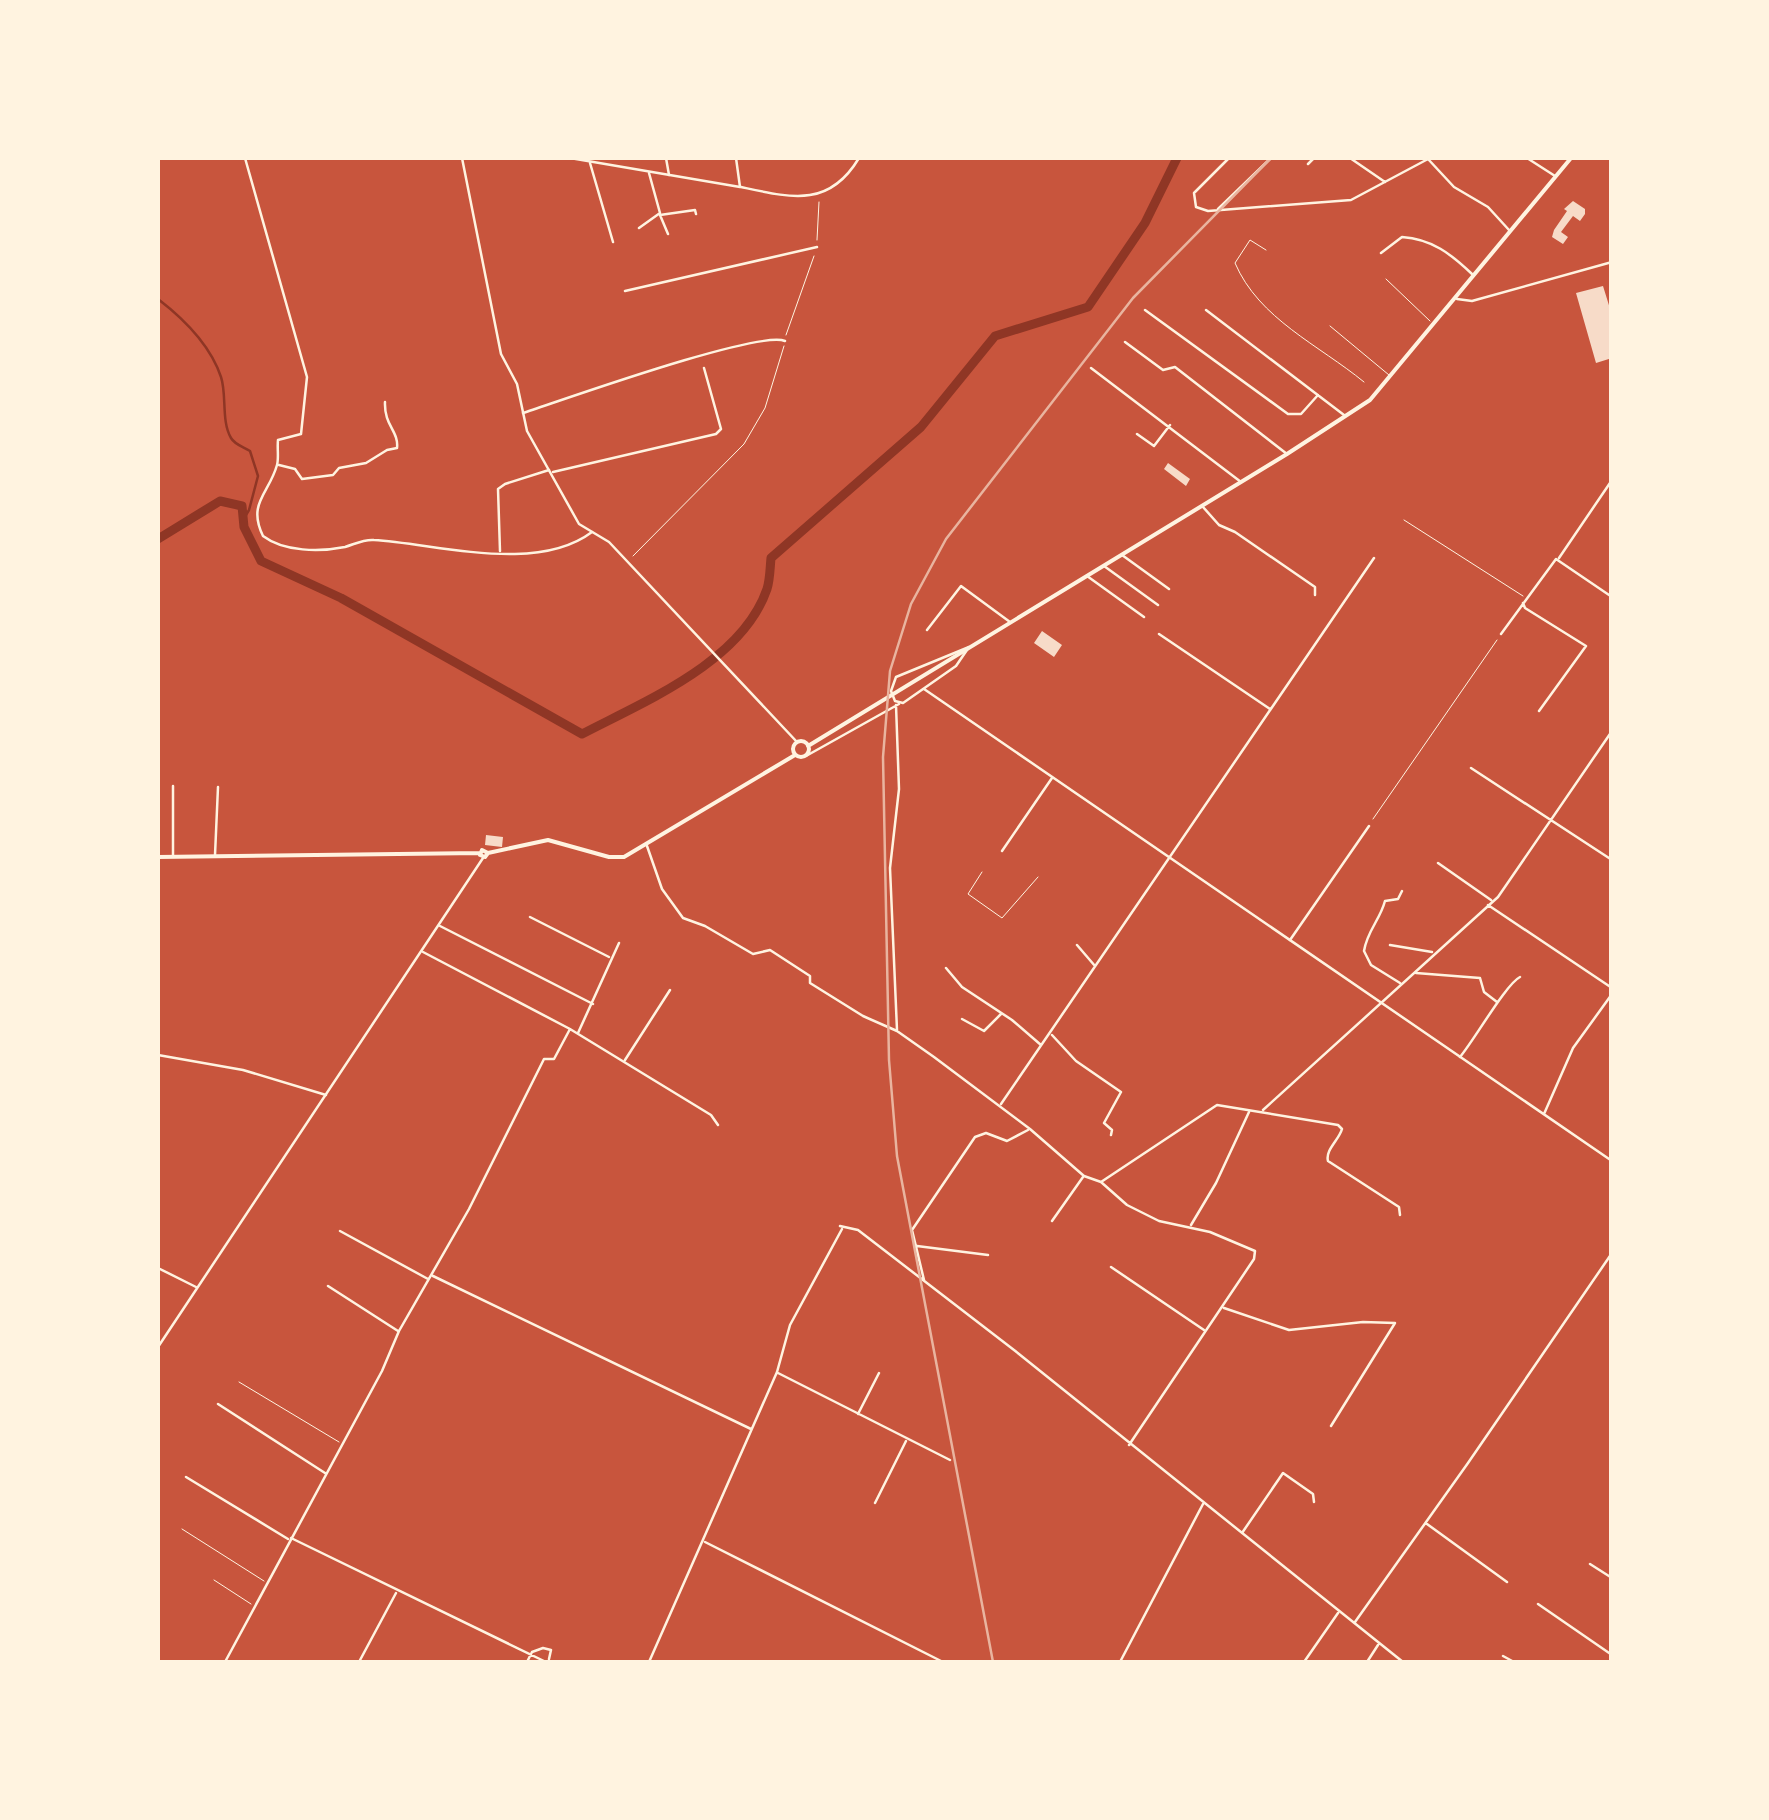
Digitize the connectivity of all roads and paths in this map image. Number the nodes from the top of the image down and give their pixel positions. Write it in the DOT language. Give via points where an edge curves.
graph roads {
  1 [pos="158,158"];
  2 [pos="164,158"];
  3 [pos="245,158"];
  4 [pos="254,158"];
  5 [pos="279,158"];
  6 [pos="318,158"];
  7 [pos="462,158"];
  8 [pos="570,158"];
  9 [pos="666,158"];
  10 [pos="736,158"];
  11 [pos="859,158"];
  12 [pos="1229,158"];
  13 [pos="1270,158"];
  14 [pos="1314,158"];
  15 [pos="1350,158"];
  16 [pos="1527,158"];
  17 [pos="1571,158"];
  18 [pos="590,161"];
  19 [pos="1308,164"];
  20 [pos="649,172"];
  21 [pos="669,175"];
  22 [pos="1556,177"];
  23 [pos="1386,182"];
  24 [pos="740,187"];
  25 [pos="813,195"];
  26 [pos="1218,208"];
  27 [pos="696,214"];
  28 [pos="660,215"];
  29 [pos="639,228"];
  30 [pos="1510,232"];
  31 [pos="668,234"];
  32 [pos="612,242"];
  33 [pos="817,247"];
  34 [pos="1266,250"];
  35 [pos="1382,254"];
  36 [pos="1612,262"];
  37 [pos="1473,276"];
  38 [pos="1386,279"];
  39 [pos="625,291"];
  40 [pos="1455,298"];
  41 [pos="1146,310"];
  42 [pos="1206,310"];
  43 [pos="1330,326"];
  44 [pos="1434,326"];
  45 [pos="784,341"];
  46 [pos="1125,342"];
  47 [pos="704,368"];
  48 [pos="1091,368"];
  49 [pos="1392,378"];
  50 [pos="1364,382"];
  51 [pos="1372,388"];
  52 [pos="1378,394"];
  53 [pos="1318,395"];
  54 [pos="385,402"];
  55 [pos="523,413"];
  56 [pos="1346,416"];
  57 [pos="1170,425"];
  58 [pos="1137,434"];
  59 [pos="1287,454"];
  60 [pos="278,465"];
  61 [pos="550,471"];
  62 [pos="1612,480"];
  63 [pos="1242,482"];
  64 [pos="1202,505"];
  65 [pos="1404,520"];
  66 [pos="592,532"];
  67 [pos="500,552"];
  68 [pos="1121,555"];
  69 [pos="1374,558"];
  70 [pos="1557,559"];
  71 [pos="628,561"];
  72 [pos="1103,566"];
  73 [pos="1086,576"];
  74 [pos="1169,589"];
  75 [pos="1315,595"];
  76 [pos="1612,597"];
  77 [pos="1524,600"];
  78 [pos="1158,605"];
  79 [pos="1144,618"];
  80 [pos="1010,622"];
  81 [pos="927,630"];
  82 [pos="1160,634"];
  83 [pos="1501,634"];
  84 [pos="969,646"];
  85 [pos="924,689"];
  86 [pos="897,704"];
  87 [pos="1270,710"];
  88 [pos="1538,711"];
  89 [pos="885,712"];
  90 [pos="895,720"];
  91 [pos="1612,730"];
  92 [pos="797,742"];
  93 [pos="808,746"];
  94 [pos="796,756"];
  95 [pos="806,756"];
  96 [pos="1471,768"];
  97 [pos="1052,778"];
  98 [pos="173,786"];
  99 [pos="218,787"];
  100 [pos="1550,820"];
  101 [pos="1368,826"];
  102 [pos="647,845"];
  103 [pos="1002,850"];
  104 [pos="484,854"];
  105 [pos="173,856"];
  106 [pos="215,856"];
  107 [pos="158,857"];
  108 [pos="1170,858"];
  109 [pos="1612,860"];
  110 [pos="1438,862"];
  111 [pos="982,872"];
  112 [pos="1038,877"];
  113 [pos="1402,892"];
  114 [pos="1490,903"];
  115 [pos="530,918"];
  116 [pos="439,925"];
  117 [pos="1290,940"];
  118 [pos="619,943"];
  119 [pos="1390,944"];
  120 [pos="1077,945"];
  121 [pos="422,952"];
  122 [pos="1436,952"];
  123 [pos="612,959"];
  124 [pos="1095,966"];
  125 [pos="946,968"];
  126 [pos="1414,972"];
  127 [pos="1520,977"];
  128 [pos="1401,984"];
  129 [pos="1612,988"];
  130 [pos="670,990"];
  131 [pos="1612,994"];
  132 [pos="1380,1002"];
  133 [pos="1499,1002"];
  134 [pos="592,1004"];
  135 [pos="1002,1012"];
  136 [pos="962,1018"];
  137 [pos="570,1029"];
  138 [pos="897,1031"];
  139 [pos="1049,1033"];
  140 [pos="578,1034"];
  141 [pos="1041,1045"];
  142 [pos="158,1054"];
  143 [pos="1460,1057"];
  144 [pos="623,1061"];
  145 [pos="327,1095"];
  146 [pos="1000,1105"];
  147 [pos="1249,1110"];
  148 [pos="1262,1110"];
  149 [pos="1544,1114"];
  150 [pos="718,1125"];
  151 [pos="1030,1129"];
  152 [pos="1111,1135"];
  153 [pos="1612,1161"];
  154 [pos="1084,1176"];
  155 [pos="1101,1182"];
  156 [pos="1400,1214"];
  157 [pos="1052,1221"];
  158 [pos="1190,1226"];
  159 [pos="340,1231"];
  160 [pos="916,1245"];
  161 [pos="1612,1252"];
  162 [pos="988,1255"];
  163 [pos="1111,1267"];
  164 [pos="158,1268"];
  165 [pos="431,1278"];
  166 [pos="924,1282"];
  167 [pos="328,1286"];
  168 [pos="197,1287"];
  169 [pos="1222,1308"];
  170 [pos="1206,1330"];
  171 [pos="399,1332"];
  172 [pos="158,1347"];
  173 [pos="777,1372"];
  174 [pos="879,1373"];
  175 [pos="238,1382"];
  176 [pos="218,1404"];
  177 [pos="858,1415"];
  178 [pos="1330,1426"];
  179 [pos="752,1429"];
  180 [pos="907,1439"];
  181 [pos="342,1444"];
  182 [pos="1129,1445"];
  183 [pos="950,1460"];
  184 [pos="326,1474"];
  185 [pos="186,1477"];
  186 [pos="1314,1502"];
  187 [pos="875,1503"];
  188 [pos="1203,1504"];
  189 [pos="1425,1522"];
  190 [pos="182,1529"];
  191 [pos="1241,1534"];
  192 [pos="290,1539"];
  193 [pos="704,1541"];
  194 [pos="1590,1564"];
  195 [pos="1612,1578"];
  196 [pos="214,1580"];
  197 [pos="1506,1582"];
  198 [pos="266,1583"];
  199 [pos="397,1592"];
  200 [pos="1538,1604"];
  201 [pos="254,1606"];
  202 [pos="1339,1612"];
  203 [pos="1354,1624"];
  204 [pos="1379,1644"];
  205 [pos="1612,1654"];
  206 [pos="530,1655"];
  207 [pos="1503,1656"];
  208 [pos="547,1661"];
  209 [pos="225,1662"];
  210 [pos="359,1662"];
  211 [pos="527,1662"];
  212 [pos="649,1662"];
  213 [pos="943,1662"];
  214 [pos="1120,1662"];
  215 [pos="1304,1662"];
  216 [pos="1367,1662"];
  217 [pos="1403,1662"];
  218 [pos="1514,1662"];
  1 -- 2 [label="street"];
  3 -- 60 [label="street" via="308,377 300,434 278,440"];
  4 -- 5 [label="street"];
  5 -- 6 [label="street"];
  7 -- 55 [label="street" via="501,354"];
  8 -- 18 [label="street"];
  9 -- 21 [label="street"];
  10 -- 24 [label="street"];
  11 -- 25 [label="street" via="842,183"];
  12 -- 26 [label="street" via="1194,193 1201,210"];
  13 -- 26 [label="street"];
  14 -- 19 [label="street"];
  15 -- 23 [label="street"];
  16 -- 22 [label="street"];
  17 -- 22 [label="main road"];
  18 -- 20 [label="street"];
  18 -- 32 [label="street"];
  20 -- 21 [label="street"];
  20 -- 28 [label="street"];
  21 -- 24 [label="street"];
  22 -- 30 [label="main road"];
  23 -- 26 [label="street" via="1351,200"];
  23 -- 30 [label="street" via="1430,160"];
  24 -- 25 [label="street"];
  25 -- 33 [label="path" via="819,203"];
  27 -- 28 [label="street"];
  28 -- 29 [label="street"];
  28 -- 31 [label="street"];
  30 -- 37 [label="main road"];
  33 -- 39 [label="street"];
  33 -- 45 [label="path"];
  34 -- 50 [label="lane" via="1250,240 1235,263 1249,291"];
  35 -- 37 [label="street" via="1402,237 1427,241"];
  36 -- 40 [label="street" via="1472,301"];
  37 -- 40 [label="main road"];
  38 -- 44 [label="lane"];
  40 -- 44 [label="main road"];
  41 -- 53 [label="street" via="1288,414 1301,414"];
  42 -- 53 [label="street"];
  43 -- 49 [label="lane"];
  44 -- 49 [label="main road"];
  45 -- 55 [label="street" via="770,338 683,361"];
  45 -- 71 [label="path" via="765,408 744,444"];
  46 -- 59 [label="street" via="1163,370 1175,367"];
  47 -- 61 [label="street" via="721,429 716,434"];
  48 -- 57 [label="street"];
  49 -- 52 [label="main road"];
  51 -- 52 [label="lane"];
  52 -- 56 [label="main road"];
  53 -- 56 [label="street"];
  54 -- 60 [label="street" via="397,448 333,475 302,479 295,469"];
  55 -- 61 [label="street"];
  56 -- 59 [label="main road"];
  57 -- 58 [label="street" via="1154,446"];
  57 -- 63 [label="street"];
  59 -- 63 [label="main road"];
  60 -- 67 [label="street" via="257,515 263,536 275,544 330,549 368,539"];
  61 -- 66 [label="street" via="579,524"];
  61 -- 67 [label="street" via="498,490"];
  62 -- 70 [label="street"];
  63 -- 64 [label="main road"];
  64 -- 68 [label="main road"];
  64 -- 75 [label="street" via="1222,528 1315,587"];
  65 -- 77 [label="lane"];
  66 -- 67 [label="street" via="544,554"];
  66 -- 71 [label="street"];
  68 -- 72 [label="main road"];
  68 -- 74 [label="street"];
  69 -- 87 [label="street"];
  70 -- 76 [label="street"];
  70 -- 77 [label="street"];
  71 -- 92 [label="street"];
  72 -- 73 [label="main road"];
  72 -- 78 [label="street"];
  73 -- 79 [label="street"];
  73 -- 80 [label="main road"];
  77 -- 83 [label="street"];
  77 -- 88 [label="street" via="1525,608 1586,646"];
  80 -- 81 [label="street" via="961,586"];
  80 -- 84 [label="main road"];
  82 -- 87 [label="street"];
  83 -- 101 [label="path"];
  84 -- 85 [label="street" via="956,666"];
  84 -- 86 [label="street" via="896,677"];
  84 -- 93 [label="main road"];
  85 -- 86 [label="street"];
  85 -- 97 [label="street"];
  86 -- 89 [label="street"];
  86 -- 90 [label="street"];
  87 -- 108 [label="street"];
  89 -- 90 [label="street"];
  89 -- 95 [label="street"];
  90 -- 138 [label="street" via="899,789 890,868"];
  91 -- 100 [label="street"];
  92 -- 93 [label="main road"];
  92 -- 94 [label="main road"];
  93 -- 95 [label="main road"];
  94 -- 95 [label="main road"];
  94 -- 102 [label="main road"];
  96 -- 100 [label="street"];
  97 -- 103 [label="street"];
  97 -- 108 [label="street"];
  98 -- 105 [label="street"];
  99 -- 106 [label="street"];
  100 -- 109 [label="street"];
  100 -- 114 [label="street"];
  101 -- 117 [label="street"];
  102 -- 104 [label="main road" via="618,858 555,840"];
  102 -- 138 [label="street" via="662,888 687,922 753,954 770,950 832,998"];
  104 -- 106 [label="main road"];
  104 -- 116 [label="street"];
  105 -- 106 [label="main road"];
  105 -- 107 [label="main road"];
  108 -- 117 [label="street"];
  108 -- 124 [label="street"];
  110 -- 114 [label="street"];
  111 -- 112 [label="path" via="968,894 1002,918"];
  113 -- 128 [label="street" via="1398,900 1385,901 1364,950 1371,965"];
  114 -- 122 [label="street"];
  114 -- 129 [label="street"];
  115 -- 123 [label="street"];
  116 -- 121 [label="street"];
  116 -- 134 [label="street"];
  117 -- 132 [label="street"];
  118 -- 123 [label="street"];
  119 -- 122 [label="street"];
  120 -- 124 [label="street"];
  121 -- 137 [label="street"];
  121 -- 145 [label="street"];
  122 -- 126 [label="street"];
  123 -- 134 [label="street"];
  124 -- 139 [label="street"];
  125 -- 135 [label="street" via="962,987"];
  126 -- 128 [label="street"];
  126 -- 133 [label="street" via="1480,978 1484,992"];
  127 -- 133 [label="street"];
  128 -- 132 [label="street"];
  130 -- 144 [label="street"];
  131 -- 149 [label="street" via="1573,1048"];
  132 -- 143 [label="street"];
  132 -- 148 [label="street"];
  133 -- 143 [label="street"];
  134 -- 140 [label="street"];
  135 -- 136 [label="street" via="984,1031"];
  135 -- 141 [label="street"];
  137 -- 140 [label="street"];
  137 -- 165 [label="street" via="554,1060 544,1059"];
  138 -- 146 [label="street"];
  139 -- 141 [label="street"];
  139 -- 152 [label="street" via="1121,1092 1104,1124"];
  140 -- 144 [label="street"];
  141 -- 146 [label="street"];
  142 -- 145 [label="street"];
  143 -- 149 [label="street"];
  144 -- 150 [label="street"];
  145 -- 168 [label="street"];
  146 -- 151 [label="street"];
  147 -- 148 [label="street"];
  147 -- 155 [label="street" via="1218,1104"];
  147 -- 158 [label="street"];
  148 -- 156 [label="street" via="1338,1125 1328,1161"];
  149 -- 153 [label="street"];
  151 -- 154 [label="street"];
  151 -- 160 [label="street" via="1008,1140 975,1137 912,1230"];
  154 -- 155 [label="street"];
  154 -- 157 [label="street"];
  155 -- 158 [label="street" via="1146,1216"];
  158 -- 169 [label="street" via="1256,1251"];
  159 -- 165 [label="street"];
  160 -- 162 [label="street"];
  160 -- 166 [label="street"];
  161 -- 189 [label="street"];
  163 -- 170 [label="street"];
  164 -- 168 [label="street"];
  165 -- 171 [label="street"];
  165 -- 179 [label="street"];
  166 -- 173 [label="street" via="858,1230 841,1227 790,1325"];
  166 -- 182 [label="street"];
  167 -- 171 [label="street"];
  168 -- 172 [label="street"];
  169 -- 170 [label="street"];
  169 -- 178 [label="street" via="1289,1330 1395,1324"];
  170 -- 182 [label="street"];
  171 -- 181 [label="street"];
  173 -- 177 [label="street"];
  173 -- 179 [label="street"];
  174 -- 177 [label="street"];
  175 -- 181 [label="lane"];
  176 -- 184 [label="street"];
  177 -- 180 [label="street"];
  179 -- 193 [label="street"];
  180 -- 183 [label="street"];
  180 -- 187 [label="street"];
  181 -- 184 [label="street"];
  182 -- 188 [label="street"];
  184 -- 192 [label="street"];
  185 -- 192 [label="street"];
  186 -- 191 [label="street" via="1313,1494 1283,1473"];
  188 -- 191 [label="street"];
  188 -- 214 [label="street"];
  189 -- 197 [label="street"];
  189 -- 203 [label="street"];
  190 -- 198 [label="lane"];
  191 -- 202 [label="street"];
  192 -- 198 [label="street"];
  192 -- 199 [label="street"];
  193 -- 212 [label="street"];
  193 -- 213 [label="street"];
  194 -- 195 [label="street"];
  196 -- 201 [label="lane"];
  198 -- 201 [label="street"];
  199 -- 206 [label="street"];
  199 -- 210 [label="street"];
  200 -- 205 [label="street"];
  201 -- 209 [label="street"];
  202 -- 203 [label="street"];
  202 -- 215 [label="street"];
  203 -- 204 [label="street"];
  204 -- 216 [label="street"];
  204 -- 217 [label="street"];
  206 -- 208 [label="street"];
  206 -- 208 [label="street" via="548,1649"];
  206 -- 211 [label="street"];
  207 -- 218 [label="street"];
}
